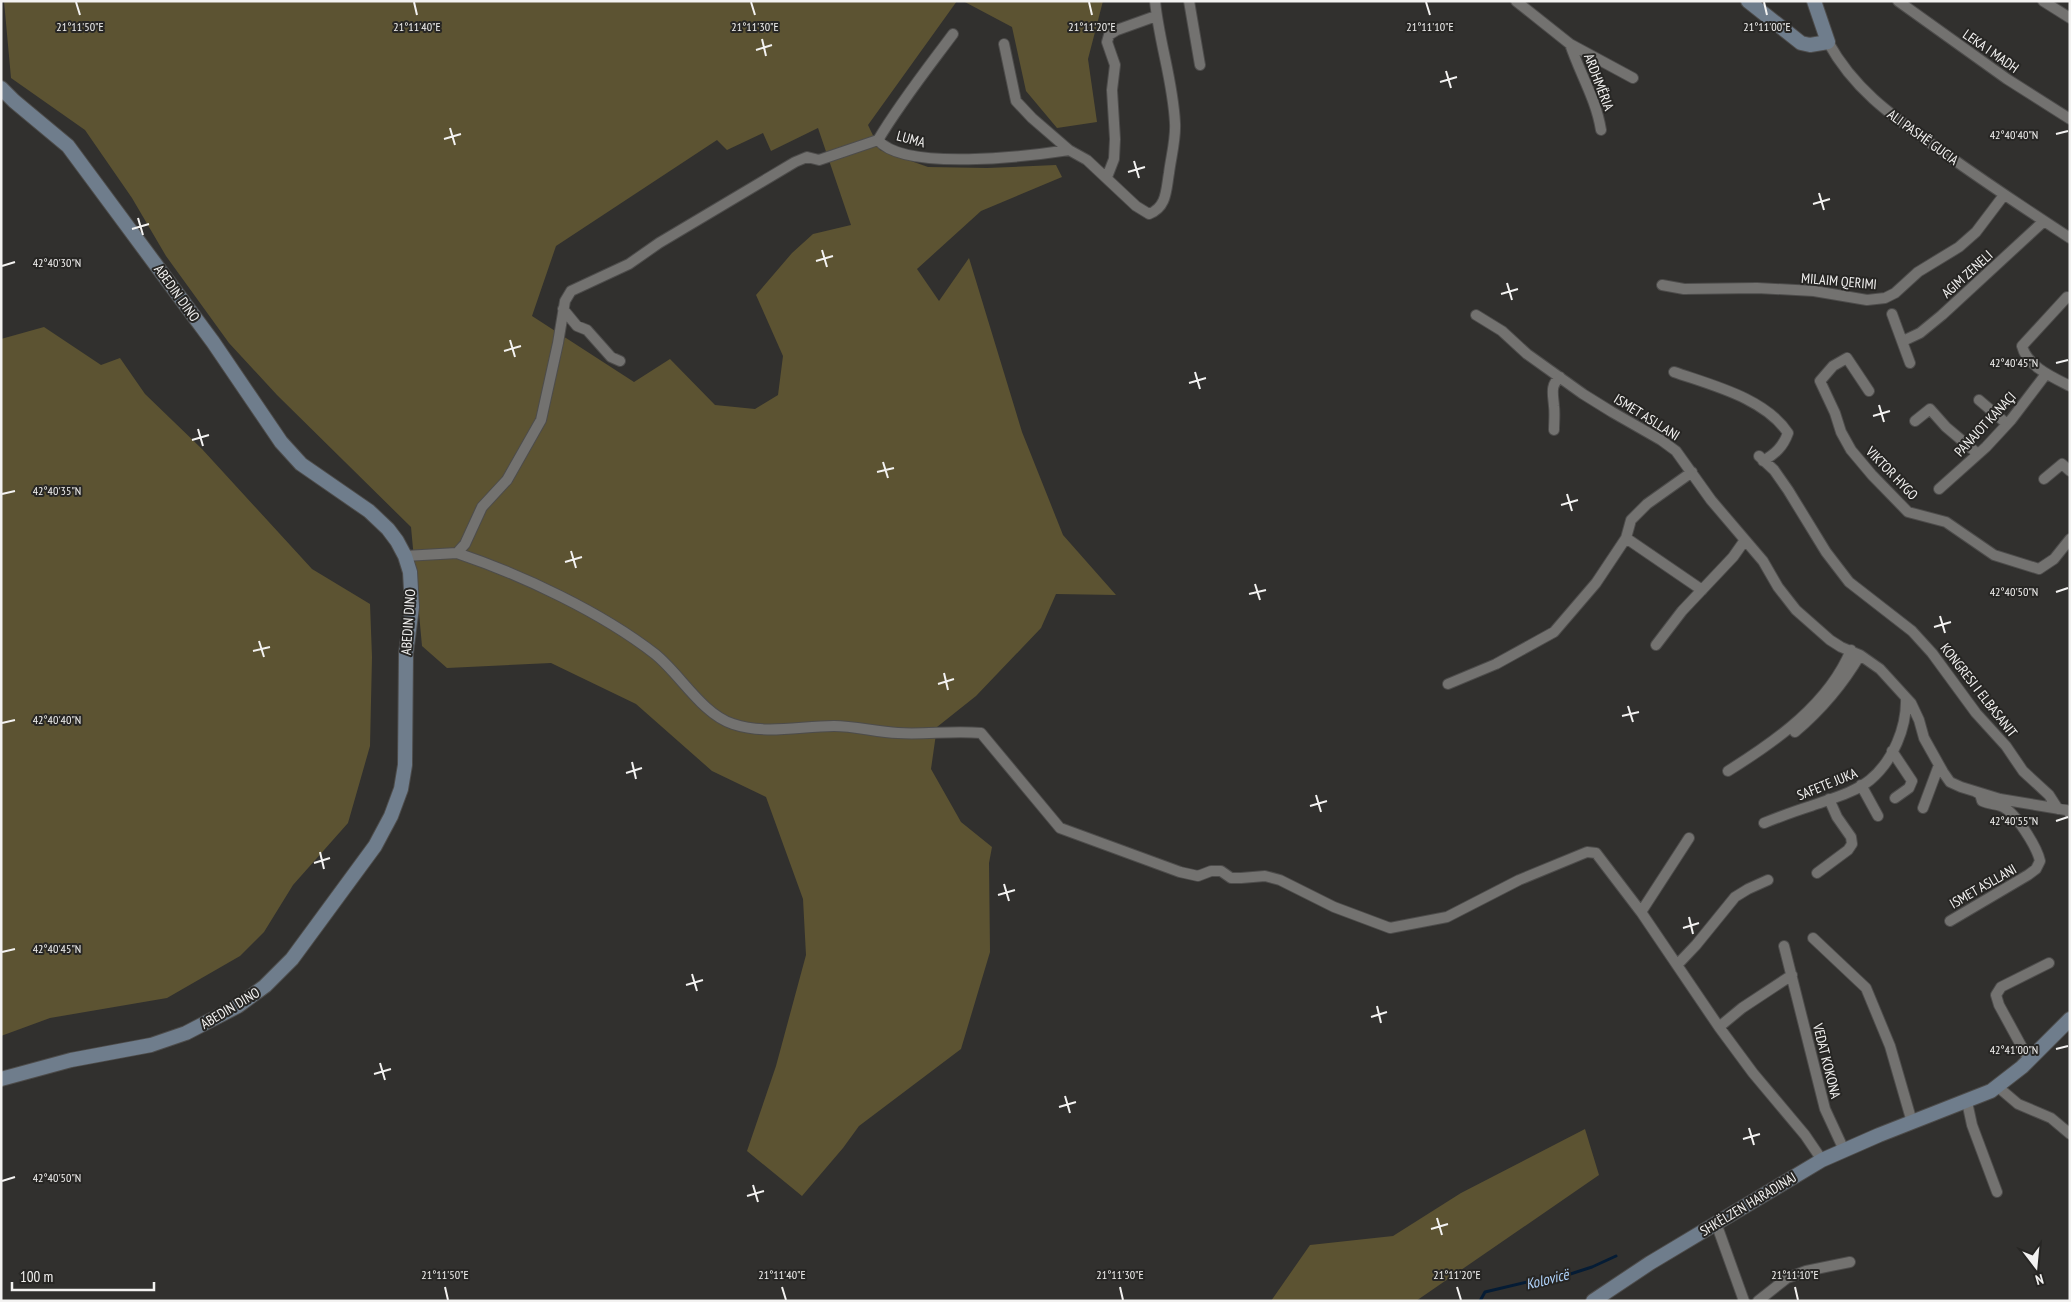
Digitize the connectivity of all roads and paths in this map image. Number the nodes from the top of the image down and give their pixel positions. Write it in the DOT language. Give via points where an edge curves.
graph roads {
  1 [pos="1155,1"];
  2 [pos="1189,1"];
  3 [pos="1516,1"];
  4 [pos="1748,1"];
  5 [pos="1814,1"];
  6 [pos="1898,1"];
  7 [pos="2043,1"];
  8 [pos="1156,16"];
  9 [pos="2070,18"];
  10 [pos="953,34"];
  11 [pos="1828,42"];
  12 [pos="1004,44"];
  13 [pos="1570,44"];
  14 [pos="1200,65"];
  15 [pos="1633,78"];
  16 [pos="1,88"];
  17 [pos="2070,119"];
  18 [pos="1601,130"];
  19 [pos="878,140"];
  20 [pos="1069,150"];
  21 [pos="1107,177"];
  22 [pos="2004,195"];
  23 [pos="2044,221"];
  24 [pos="2070,238"];
  25 [pos="1662,285"];
  26 [pos="2067,297"];
  27 [pos="563,309"];
  28 [pos="1892,314"];
  29 [pos="1476,315"];
  30 [pos="1903,341"];
  31 [pos="620,361"];
  32 [pos="1910,362"];
  33 [pos="1674,372"];
  34 [pos="2046,374"];
  35 [pos="1560,377"];
  36 [pos="2070,386"];
  37 [pos="1869,391"];
  38 [pos="1979,400"];
  39 [pos="1915,421"];
  40 [pos="2007,424"];
  41 [pos="1554,430"];
  42 [pos="1978,454"];
  43 [pos="2070,471"];
  44 [pos="1692,472"];
  45 [pos="2044,479"];
  46 [pos="1939,489"];
  47 [pos="1626,538"];
  48 [pos="2070,539"];
  49 [pos="1745,540"];
  50 [pos="457,553"];
  51 [pos="405,556"];
  52 [pos="1702,590"];
  53 [pos="1656,645"];
  54 [pos="1856,653"];
  55 [pos="1448,684"];
  56 [pos="1906,698"];
  57 [pos="1795,732"];
  58 [pos="1892,751"];
  59 [pos="1939,766"];
  60 [pos="1728,771"];
  61 [pos="1861,785"];
  62 [pos="1975,792"];
  63 [pos="1895,798"];
  64 [pos="1829,799"];
  65 [pos="1923,808"];
  66 [pos="2058,809"];
  67 [pos="2070,813"];
  68 [pos="1878,816"];
  69 [pos="1764,823"];
  70 [pos="1689,838"];
  71 [pos="1817,873"];
  72 [pos="1768,880"];
  73 [pos="1641,912"];
  74 [pos="1950,921"];
  75 [pos="1813,938"];
  76 [pos="1784,946"];
  77 [pos="2049,964"];
  78 [pos="1677,965"];
  79 [pos="1792,975"];
  80 [pos="2070,1019"];
  81 [pos="1719,1027"];
  82 [pos="2029,1060"];
  83 [pos="1,1079"];
  84 [pos="1998,1087"];
  85 [pos="1967,1102"];
  86 [pos="1912,1122"];
  87 [pos="2070,1134"];
  88 [pos="1844,1150"];
  89 [pos="1822,1160"];
  90 [pos="1997,1192"];
  91 [pos="1716,1223"];
  92 [pos="1850,1262"];
  93 [pos="1593,1301"];
  94 [pos="1744,1301"];
  95 [pos="1758,1301"];
  1 -- 8 [label="street"];
  2 -- 14 [label="street"];
  3 -- 13 [label="street, ARDHMËRIA"];
  4 -- 11 [label="street" via="1801,43"];
  5 -- 11 [label="street, ALI PASHË GUCIA"];
  6 -- 17 [label="street, LEKA I MADH" via="2007,79"];
  7 -- 9 [label="street"];
  8 -- 21 [label="street" via="1109,35 1107,42 1115,65 1112,90 1115,139 1114,159"];
  8 -- 21 [label="street" via="1170,75 1175,126 1165,200 1157,211 1149,214 1136,206"];
  10 -- 19 [label="street, LUMA"];
  11 -- 22 [label="street, ALI PASHË GUCIA" via="1850,74 1889,114"];
  12 -- 20 [label="street" via="1016,101"];
  13 -- 15 [label="street, ARDHMËRIA"];
  13 -- 18 [label="street, ARDHMËRIA" via="1592,96"];
  16 -- 51 [label="street, ABEDIN DINO" via="68,146 213,342 281,442 301,464 383,524"];
  19 -- 20 [label="street, LUMA" via="896,152 949,160"];
  19 -- 27 [label="street" via="819,160 806,157 795,162 629,264 571,291"];
  20 -- 21 [label="street"];
  22 -- 23 [label="street, ALI PASHË GUCIA"];
  22 -- 25 [label="street, MILAIM QERIMI" via="1976,232 1959,247 1918,272 1885,298 1867,300 1814,291 1684,289"];
  23 -- 24 [label="street, ALI PASHË GUCIA"];
  23 -- 30 [label="street, AGIM ZENELI" via="1942,315 1920,333"];
  26 -- 34 [label="street" via="2022,346 2024,354"];
  27 -- 31 [label="street" via="576,326 587,330 611,357"];
  27 -- 50 [label="street" via="541,420 507,480 482,507 465,544"];
  28 -- 30 [label="street"];
  29 -- 35 [label="street, ISMET ASLLANI" via="1502,331"];
  30 -- 32 [label="street"];
  33 -- 66 [label="street, KONGRESI I ELBASANIT" via="1739,395 1783,426 1788,433 1784,443 1775,454 1761,458 1784,483 1826,552 1850,582 1912,631 1932,653 2023,772 2049,795"];
  34 -- 36 [label="street"];
  34 -- 40 [label="street, PANAJOT KANAÇI"];
  35 -- 41 [label="street" via="1551,392"];
  35 -- 44 [label="street, ISMET ASLLANI" via="1662,440"];
  37 -- 48 [label="street, VIKTOR HYGO" via="1847,358 1833,366 1820,381 1851,450 1908,512 1946,522 1994,555 2039,569 2054,559"];
  38 -- 40 [label="street"];
  39 -- 42 [label="street" via="1930,410"];
  40 -- 42 [label="street, PANAJOT KANAÇI"];
  42 -- 46 [label="street, PANAJOT KANAÇI"];
  43 -- 45 [label="street" via="2062,464"];
  44 -- 47 [label="street" via="1647,504 1631,520"];
  44 -- 49 [label="street, ISMET ASLLANI"];
  47 -- 52 [label="street"];
  47 -- 55 [label="street" via="1596,583 1554,632 1496,664"];
  49 -- 52 [label="street"];
  49 -- 54 [label="street, ISMET ASLLANI" via="1796,610 1825,636"];
  50 -- 51 [label="street"];
  50 -- 73 [label="street" via="540,587 610,624 655,655 717,717 733,724 753,729 849,726 897,733 981,733 1060,828 1180,872 1198,876 1221,871 1231,878 1265,876 1390,928 1447,917 1519,880 1592,852 1602,859"];
  51 -- 83 [label="street, ABEDIN DINO" via="410,572 412,607 406,653 405,765 401,789 392,816 375,846 292,959 265,986 238,1006 186,1033 151,1045 71,1060"];
  52 -- 53 [label="street"];
  54 -- 56 [label="street, ISMET ASLLANI" via="1880,669"];
  54 -- 57 [label="street" via="1850,671 1828,700"];
  54 -- 60 [label="street" via="1816,703 1790,727"];
  56 -- 58 [label="street, SAFETE JUKA" via="1906,716"];
  56 -- 59 [label="street, ISMET ASLLANI"];
  58 -- 61 [label="street, SAFETE JUKA" via="1870,781"];
  58 -- 63 [label="street" via="1912,781 1909,788"];
  59 -- 62 [label="street, ISMET ASLLANI" via="1950,782"];
  59 -- 65 [label="street"];
  61 -- 64 [label="street, SAFETE JUKA"];
  61 -- 68 [label="street"];
  62 -- 66 [label="street, ISMET ASLLANI" via="2021,804"];
  62 -- 74 [label="street, ISMET ASLLANI" via="1980,794 1982,801 2002,806 2011,813 2033,843 2040,861 2028,875"];
  64 -- 69 [label="street, SAFETE JUKA"];
  64 -- 71 [label="street" via="1852,844"];
  66 -- 67 [label="street, ISMET ASLLANI"];
  70 -- 73 [label="street"];
  72 -- 78 [label="street" via="1735,897"];
  73 -- 78 [label="street"];
  75 -- 86 [label="street" via="1866,988 1890,1046"];
  76 -- 79 [label="street, VEDAT KOKONA"];
  77 -- 82 [label="street" via="2001,987 1996,995 1998,1005"];
  78 -- 81 [label="street"];
  79 -- 81 [label="street"];
  79 -- 88 [label="street, VEDAT KOKONA" via="1825,1108"];
  80 -- 82 [label="street, SHKËLZEN HARADINAJ"];
  81 -- 89 [label="street"];
  82 -- 84 [label="street, SHKËLZEN HARADINAJ"];
  84 -- 85 [label="street, SHKËLZEN HARADINAJ"];
  84 -- 87 [label="street" via="2018,1104 2051,1118"];
  85 -- 86 [label="street, SHKËLZEN HARADINAJ"];
  85 -- 90 [label="street" via="1972,1125"];
  86 -- 88 [label="street, SHKËLZEN HARADINAJ"];
  88 -- 89 [label="street, SHKËLZEN HARADINAJ"];
  89 -- 91 [label="street, SHKËLZEN HARADINAJ"];
  91 -- 93 [label="street, SHKËLZEN HARADINAJ"];
  91 -- 94 [label="street"];
  92 -- 95 [label="street" via="1787,1278"];
}
